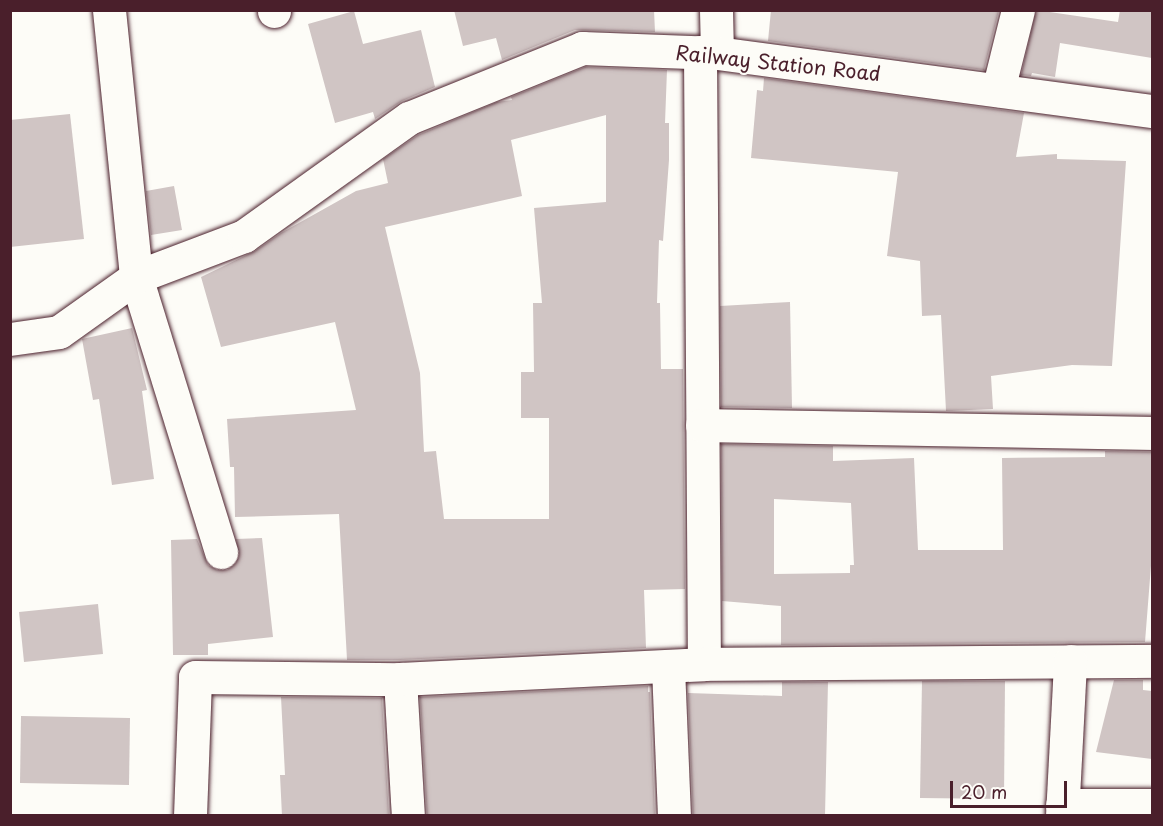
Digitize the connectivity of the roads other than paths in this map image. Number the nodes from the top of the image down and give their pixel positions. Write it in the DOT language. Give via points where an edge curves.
graph roads {
  1 [pos="109,10"];
  2 [pos="716,10"];
  3 [pos="1018,10"];
  4 [pos="708,52"];
  5 [pos="998,90"];
  6 [pos="1152,111"];
  7 [pos="136,277"];
  8 [pos="10,339"];
  9 [pos="702,425"];
  10 [pos="1152,433"];
  11 [pos="221,552"];
  12 [pos="1070,661"];
  13 [pos="1152,661"];
  14 [pos="704,664"];
  15 [pos="668,667"];
  16 [pos="400,679"];
  17 [pos="1152,805"];
  18 [pos="1062,810"];
  19 [pos="190,816"];
  20 [pos="408,816"];
  21 [pos="674,816"];
  1 -- 7 [label="street"];
  2 -- 4 [label="street"];
  3 -- 5 [label="street"];
  4 -- 5 [label="street, Railway Station Road"];
  4 -- 7 [label="street, Railway Station Road" via="582,48 409,118 244,236"];
  4 -- 9 [label="street"];
  5 -- 6 [label="street, Railway Station Road"];
  7 -- 8 [label="street, Railway Station Road" via="59,333"];
  7 -- 11 [label="street"];
  9 -- 10 [label="street"];
  9 -- 14 [label="street"];
  12 -- 13 [label="street"];
  12 -- 14 [label="street"];
  12 -- 18 [label="street"];
  14 -- 15 [label="street"];
  15 -- 16 [label="street"];
  15 -- 21 [label="street"];
  16 -- 19 [label="street" via="195,677"];
  16 -- 20 [label="street"];
  17 -- 18 [label="street"];
}
